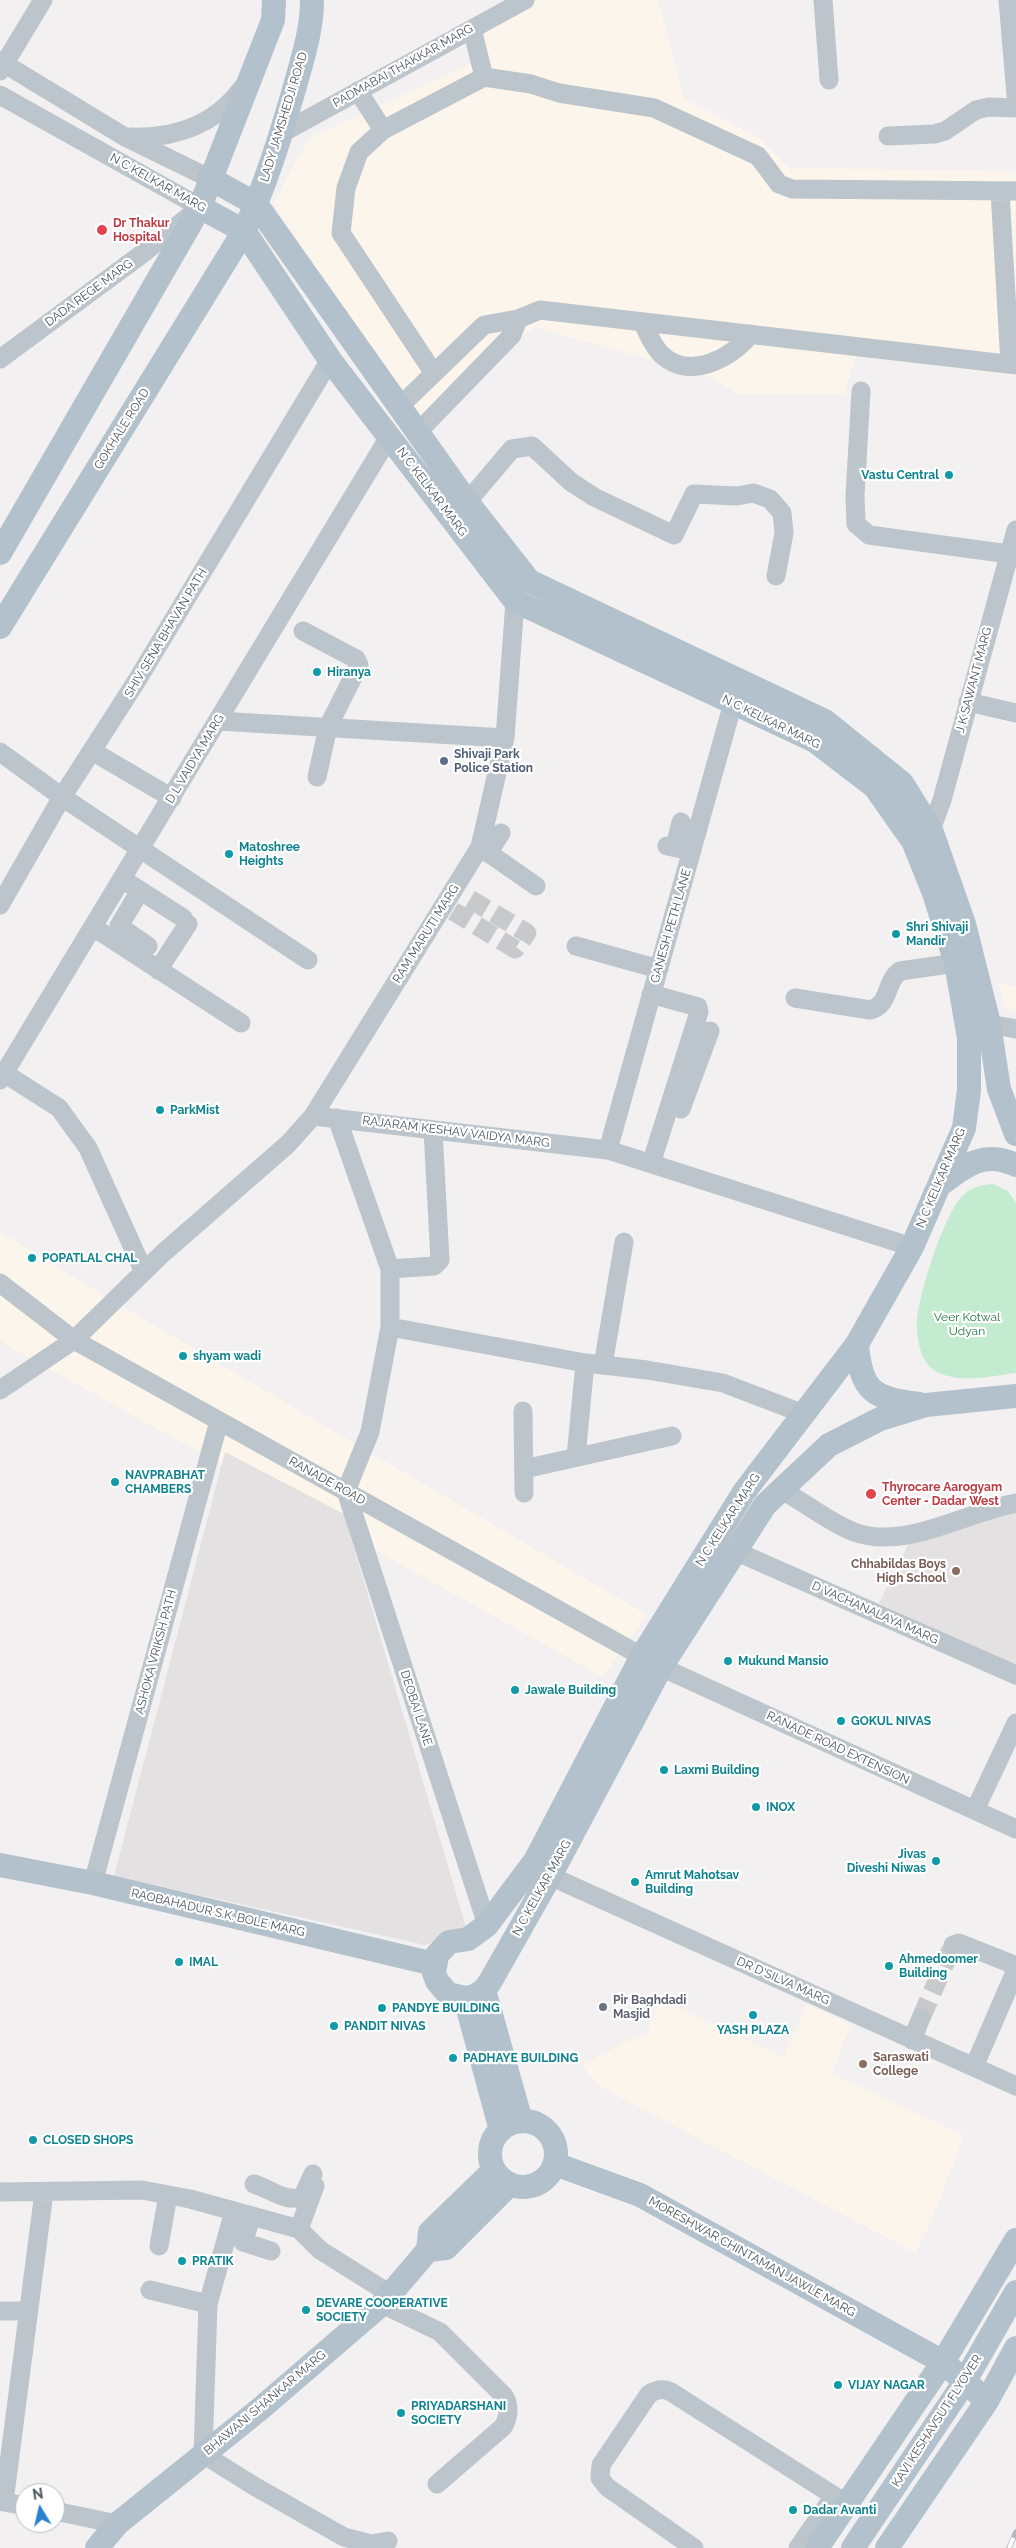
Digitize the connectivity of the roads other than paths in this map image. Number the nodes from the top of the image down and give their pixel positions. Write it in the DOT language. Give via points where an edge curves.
graph roads {
  1 [pos="43,0"];
  2 [pos="274,0"];
  3 [pos="312,0"];
  4 [pos="823,0"];
  5 [pos="1008,0"];
  6 [pos="519,2"];
  7 [pos="472,29"];
  8 [pos="2,65"];
  9 [pos="484,77"];
  10 [pos="249,78"];
  11 [pos="829,80"];
  12 [pos="358,91"];
  13 [pos="0,94"];
  14 [pos="1016,95"];
  15 [pos="1016,108"];
  16 [pos="383,130"];
  17 [pos="282,133"];
  18 [pos="888,136"];
  19 [pos="125,137"];
  20 [pos="210,178"];
  21 [pos="1008,191"];
  22 [pos="256,204"];
  23 [pos="200,207"];
  24 [pos="244,231"];
  25 [pos="1011,282"];
  26 [pos="1012,314"];
  27 [pos="518,319"];
  28 [pos="642,322"];
  29 [pos="751,334"];
  30 [pos="0,359"];
  31 [pos="330,360"];
  32 [pos="1013,365"];
  33 [pos="433,372"];
  34 [pos="861,391"];
  35 [pos="399,407"];
  36 [pos="417,433"];
  37 [pos="389,437"];
  38 [pos="466,502"];
  39 [pos="1016,530"];
  40 [pos="0,553"];
  41 [pos="1009,554"];
  42 [pos="776,576"];
  43 [pos="515,601"];
  44 [pos="0,627"];
  45 [pos="303,631"];
  46 [pos="968,702"];
  47 [pos="733,703"];
  48 [pos="1016,713"];
  49 [pos="218,721"];
  50 [pos="328,727"];
  51 [pos="504,738"];
  52 [pos="0,752"];
  53 [pos="92,752"];
  54 [pos="317,777"];
  55 [pos="62,797"];
  56 [pos="172,798"];
  57 [pos="931,830"];
  58 [pos="501,833"];
  59 [pos="141,849"];
  60 [pos="484,850"];
  61 [pos="120,884"];
  62 [pos="536,886"];
  63 [pos="138,895"];
  64 [pos="0,905"];
  65 [pos="93,927"];
  66 [pos="148,946"];
  67 [pos="576,946"];
  68 [pos="308,960"];
  69 [pos="956,963"];
  70 [pos="659,969"];
  71 [pos="158,970"];
  72 [pos="651,994"];
  73 [pos="795,998"];
  74 [pos="241,1023"];
  75 [pos="989,1024"];
  76 [pos="1016,1029"];
  77 [pos="710,1031"];
  78 [pos="2,1076"];
  79 [pos="313,1116"];
  80 [pos="336,1118"];
  81 [pos="433,1130"];
  82 [pos="1016,1134"];
  83 [pos="608,1150"];
  84 [pos="655,1165"];
  85 [pos="1016,1165"];
  86 [pos="938,1187"];
  87 [pos="624,1242"];
  88 [pos="912,1247"];
  89 [pos="390,1269"];
  90 [pos="144,1272"];
  91 [pos="0,1283"];
  92 [pos="390,1327"];
  93 [pos="74,1340"];
  94 [pos="858,1344"];
  95 [pos="594,1364"];
  96 [pos="0,1390"];
  97 [pos="1016,1396"];
  98 [pos="926,1405"];
  99 [pos="523,1411"];
  100 [pos="804,1414"];
  101 [pos="220,1421"];
  102 [pos="672,1436"];
  103 [pos="576,1457"];
  104 [pos="524,1469"];
  105 [pos="781,1490"];
  106 [pos="346,1491"];
  107 [pos="524,1494"];
  108 [pos="1016,1503"];
  109 [pos="735,1551"];
  110 [pos="651,1661"];
  111 [pos="1016,1675"];
  112 [pos="1016,1723"];
  113 [pos="975,1810"];
  114 [pos="1016,1829"];
  115 [pos="0,1866"];
  116 [pos="550,1876"];
  117 [pos="93,1883"];
  118 [pos="487,1924"];
  119 [pos="952,1945"];
  120 [pos="434,1964"];
  121 [pos="481,1987"];
  122 [pos="921,2018"];
  123 [pos="912,2040"];
  124 [pos="974,2067"];
  125 [pos="1016,2086"];
  126 [pos="511,2125"];
  127 [pos="555,2164"];
  128 [pos="502,2177"];
  129 [pos="254,2184"];
  130 [pos="0,2192"];
  131 [pos="44,2192"];
  132 [pos="168,2195"];
  133 [pos="284,2197"];
  134 [pos="234,2211"];
  135 [pos="266,2221"];
  136 [pos="299,2229"];
  137 [pos="1016,2240"];
  138 [pos="159,2246"];
  139 [pos="271,2251"];
  140 [pos="150,2290"];
  141 [pos="1016,2292"];
  142 [pos="386,2299"];
  143 [pos="208,2304"];
  144 [pos="27,2311"];
  145 [pos="0,2312"];
  146 [pos="1016,2348"];
  147 [pos="943,2362"];
  148 [pos="987,2401"];
  149 [pos="203,2454"];
  150 [pos="437,2484"];
  151 [pos="840,2500"];
  152 [pos="2,2501"];
  153 [pos="15,2504"];
  154 [pos="65,2514"];
  155 [pos="117,2524"];
  156 [pos="388,2541"];
  157 [pos="97,2548"];
  158 [pos="694,2548"];
  159 [pos="798,2548"];
  160 [pos="817,2548"];
  161 [pos="854,2548"];
  162 [pos="887,2548"];
  1 -- 8 [label="street"];
  2 -- 10 [label="main road" via="273,20"];
  3 -- 17 [label="main road, LADY JAMSHEDJI ROAD" via="312,26"];
  4 -- 11 [label="street"];
  5 -- 14 [label="street"];
  6 -- 7 [label="street, PADMABAI THAKKAR MARG"];
  7 -- 9 [label="street"];
  7 -- 12 [label="street, PADMABAI THAKKAR MARG"];
  8 -- 19 [label="street, N C KELKAR MARG"];
  9 -- 16 [label="street"];
  9 -- 21 [label="street" via="654,108 758,156 779,184 792,189"];
  10 -- 19 [label="street" via="232,102 210,121 151,138"];
  10 -- 20 [label="main road"];
  12 -- 16 [label="street"];
  12 -- 17 [label="street, PADMABAI THAKKAR MARG"];
  13 -- 23 [label="street, N C KELKAR MARG"];
  15 -- 18 [label="street" via="976,110 945,131 934,134"];
  16 -- 33 [label="street" via="359,152 346,188 341,233"];
  17 -- 22 [label="main road, LADY JAMSHEDJI ROAD"];
  19 -- 20 [label="street, N C KELKAR MARG"];
  20 -- 22 [label="main road, N C KELKAR MARG"];
  20 -- 23 [label="main road"];
  21 -- 25 [label="street"];
  22 -- 24 [label="main road, LADY JAMSHEDJI ROAD"];
  22 -- 35 [label="main road, N C KELKAR MARG"];
  23 -- 24 [label="main road, N C KELKAR MARG"];
  23 -- 30 [label="street, DADA REGE MARG"];
  23 -- 40 [label="main road"];
  24 -- 31 [label="main road, N C KELKAR MARG"];
  24 -- 44 [label="main road, GOKHALE ROAD"];
  25 -- 26 [label="street"];
  26 -- 32 [label="street"];
  27 -- 28 [label="street" via="540,310"];
  27 -- 33 [label="street" via="484,325"];
  27 -- 36 [label="street" via="512,335"];
  28 -- 29 [label="street"];
  28 -- 29 [label="street" via="661,354 672,363 684,366 716,362 740,348"];
  29 -- 32 [label="street"];
  31 -- 37 [label="main road, N C KELKAR MARG"];
  31 -- 53 [label="street, SHIV SENA BHAVAN PATH"];
  33 -- 35 [label="street"];
  34 -- 41 [label="street" via="856,524 869,535"];
  35 -- 36 [label="main road, N C KELKAR MARG"];
  36 -- 38 [label="main road, N C KELKAR MARG"];
  37 -- 43 [label="main road, N C KELKAR MARG"];
  37 -- 49 [label="street, D L VAIDYA MARG"];
  38 -- 42 [label="street" via="512,449 532,446 571,482 594,497 674,535 694,494 737,496 753,493 770,499 782,513 784,533"];
  38 -- 57 [label="main road, N C KELKAR MARG" via="529,581 825,721 902,783"];
  39 -- 41 [label="street, J K SAWANT MARG"];
  41 -- 46 [label="street, J K SAWANT MARG"];
  43 -- 47 [label="main road, N C KELKAR MARG"];
  43 -- 51 [label="street, RAM MARUTI MARG"];
  45 -- 50 [label="street" via="358,662 358,669"];
  46 -- 48 [label="street"];
  46 -- 57 [label="street, J K SAWANT MARG"];
  47 -- 69 [label="main road, N C KELKAR MARG" via="815,741 875,787 913,841 934,893"];
  47 -- 70 [label="street, GANESH PETH LANE" via="684,839"];
  49 -- 50 [label="street"];
  49 -- 56 [label="street, D L VAIDYA MARG"];
  50 -- 51 [label="street"];
  50 -- 54 [label="street"];
  51 -- 60 [label="street, RAM MARUTI MARG"];
  52 -- 55 [label="street"];
  53 -- 55 [label="street, SHIV SENA BHAVAN PATH"];
  53 -- 56 [label="street"];
  55 -- 59 [label="street"];
  55 -- 64 [label="street, SHIV SENA BHAVAN PATH"];
  56 -- 59 [label="street, D L VAIDYA MARG"];
  57 -- 75 [label="main road, N C KELKAR MARG" via="964,924"];
  58 -- 60 [label="street"];
  59 -- 61 [label="street, D L VAIDYA MARG"];
  59 -- 68 [label="street"];
  60 -- 62 [label="street"];
  60 -- 79 [label="street, RAM MARUTI MARG"];
  61 -- 63 [label="street"];
  61 -- 65 [label="street, D L VAIDYA MARG"];
  63 -- 66 [label="street" via="119,926"];
  63 -- 71 [label="street" via="185,921"];
  65 -- 71 [label="street"];
  65 -- 78 [label="street, D L VAIDYA MARG"];
  67 -- 70 [label="street"];
  69 -- 73 [label="street" via="900,971 893,976 882,1003 870,1010"];
  69 -- 86 [label="main road, N C KELKAR MARG" via="969,1038 969,1090 964,1128"];
  70 -- 72 [label="street, GANESH PETH LANE"];
  71 -- 74 [label="street" via="207,994"];
  72 -- 83 [label="street, GANESH PETH LANE"];
  72 -- 84 [label="street" via="698,1007 700,1012"];
  75 -- 76 [label="street"];
  75 -- 82 [label="main road, N C KELKAR MARG" via="999,1089"];
  77 -- 84 [label="street"];
  78 -- 90 [label="street" via="59,1108 88,1148"];
  79 -- 80 [label="street, RAJARAM KESHAV VAIDYA MARG"];
  79 -- 90 [label="street" via="288,1144"];
  80 -- 81 [label="street, RAJARAM KESHAV VAIDYA MARG"];
  80 -- 89 [label="street"];
  81 -- 83 [label="street, RAJARAM KESHAV VAIDYA MARG"];
  81 -- 89 [label="street" via="440,1260 434,1266"];
  83 -- 84 [label="street, RAJARAM KESHAV VAIDYA MARG"];
  84 -- 88 [label="street, RAJARAM KESHAV VAIDYA MARG"];
  85 -- 86 [label="main road" via="986,1158 966,1165"];
  86 -- 88 [label="main road, N C KELKAR MARG"];
  87 -- 95 [label="street"];
  88 -- 94 [label="main road, N C KELKAR MARG"];
  89 -- 92 [label="street"];
  90 -- 93 [label="street"];
  91 -- 93 [label="street, RANADE ROAD"];
  92 -- 95 [label="street"];
  92 -- 106 [label="street" via="370,1432"];
  93 -- 96 [label="street"];
  93 -- 101 [label="street, RANADE ROAD"];
  94 -- 98 [label="main road" via="859,1367 867,1385 887,1400"];
  94 -- 100 [label="main road, N C KELKAR MARG"];
  95 -- 100 [label="street" via="723,1384"];
  95 -- 103 [label="street"];
  97 -- 98 [label="main road, N C KELKAR MARG"];
  98 -- 105 [label="main road, N C KELKAR MARG" via="880,1419 829,1445"];
  99 -- 104 [label="street"];
  100 -- 110 [label="main road, N C KELKAR MARG" via="744,1492"];
  101 -- 106 [label="street, RANADE ROAD"];
  101 -- 117 [label="street, ASHOKA VRIKSH PATH"];
  102 -- 103 [label="street"];
  103 -- 104 [label="street"];
  104 -- 107 [label="street"];
  105 -- 108 [label="street" via="852,1531 868,1536 912,1534"];
  105 -- 109 [label="main road, N C KELKAR MARG" via="765,1505"];
  106 -- 110 [label="street, RANADE ROAD"];
  106 -- 118 [label="street, DEOBAI LANE"];
  109 -- 110 [label="main road, N C KELKAR MARG"];
  109 -- 111 [label="street, D VACHANALAYA MARG"];
  110 -- 113 [label="street, RANADE ROAD EXTENSION"];
  110 -- 116 [label="main road, N C KELKAR MARG"];
  110 -- 118 [label="main road, N C KELKAR MARG" via="535,1861"];
  112 -- 113 [label="street"];
  113 -- 114 [label="street, RANADE ROAD EXTENSION"];
  115 -- 117 [label="main road, RAOBAHADUR S.K. BOLE MARG"];
  116 -- 121 [label="main road, N C KELKAR MARG"];
  116 -- 123 [label="street, DR D'SILVA MARG"];
  117 -- 120 [label="main road, RAOBAHADUR S.K. BOLE MARG"];
  118 -- 120 [label="main road, N C KELKAR MARG" via="468,1938 442,1947"];
  119 -- 124 [label="street" via="959,1943 1012,1964 1015,1972"];
  120 -- 121 [label="main road" via="437,1981 454,1996"];
  121 -- 126 [label="main road"];
  122 -- 123 [label="street"];
  123 -- 124 [label="street, DR D'SILVA MARG"];
  124 -- 125 [label="street, DR D'SILVA MARG"];
  126 -- 127 [label="main road" via="533,2123 544,2129 556,2151"];
  126 -- 128 [label="main road" via="494,2138 490,2148"];
  127 -- 128 [label="main road" via="537,2184 528,2186"];
  127 -- 147 [label="main road, MORESHWAR CHINTAMAN JAWLE MARG" via="640,2196"];
  128 -- 142 [label="main road, BHAWANI SHANKAR MARG" via="446,2248 428,2250"];
  129 -- 133 [label="street"];
  130 -- 131 [label="street"];
  131 -- 132 [label="street" via="142,2190"];
  131 -- 144 [label="street"];
  132 -- 134 [label="street"];
  132 -- 138 [label="street"];
  133 -- 135 [label="street"];
  133 -- 136 [label="street" via="296,2199 302,2196 315,2178"];
  134 -- 135 [label="street"];
  134 -- 143 [label="street"];
  135 -- 136 [label="street"];
  135 -- 139 [label="street" via="244,2242"];
  136 -- 142 [label="street" via="320,2250"];
  137 -- 147 [label="main road"];
  140 -- 143 [label="street"];
  141 -- 161 [label="main road, KAVI KESHAVSUT FLYOVER, bridge" via="962,2386"];
  142 -- 149 [label="main road, BHAWANI SHANKAR MARG"];
  142 -- 150 [label="street" via="440,2332 508,2402 507,2420 503,2427"];
  143 -- 149 [label="street"];
  144 -- 145 [label="street"];
  144 -- 152 [label="street"];
  146 -- 148 [label="main road"];
  147 -- 148 [label="main road, MORESHWAR CHINTAMAN JAWLE MARG"];
  147 -- 151 [label="main road"];
  148 -- 162 [label="main road"];
  149 -- 155 [label="main road, BHAWANI SHANKAR MARG"];
  149 -- 156 [label="street" via="344,2537 372,2544"];
  151 -- 158 [label="street" via="671,2392 654,2391 602,2465 600,2478 607,2487"];
  151 -- 159 [label="street"];
  151 -- 160 [label="main road"];
  152 -- 153 [label="street"];
  154 -- 155 [label="street"];
  155 -- 157 [label="main road, BHAWANI SHANKAR MARG"];
}
